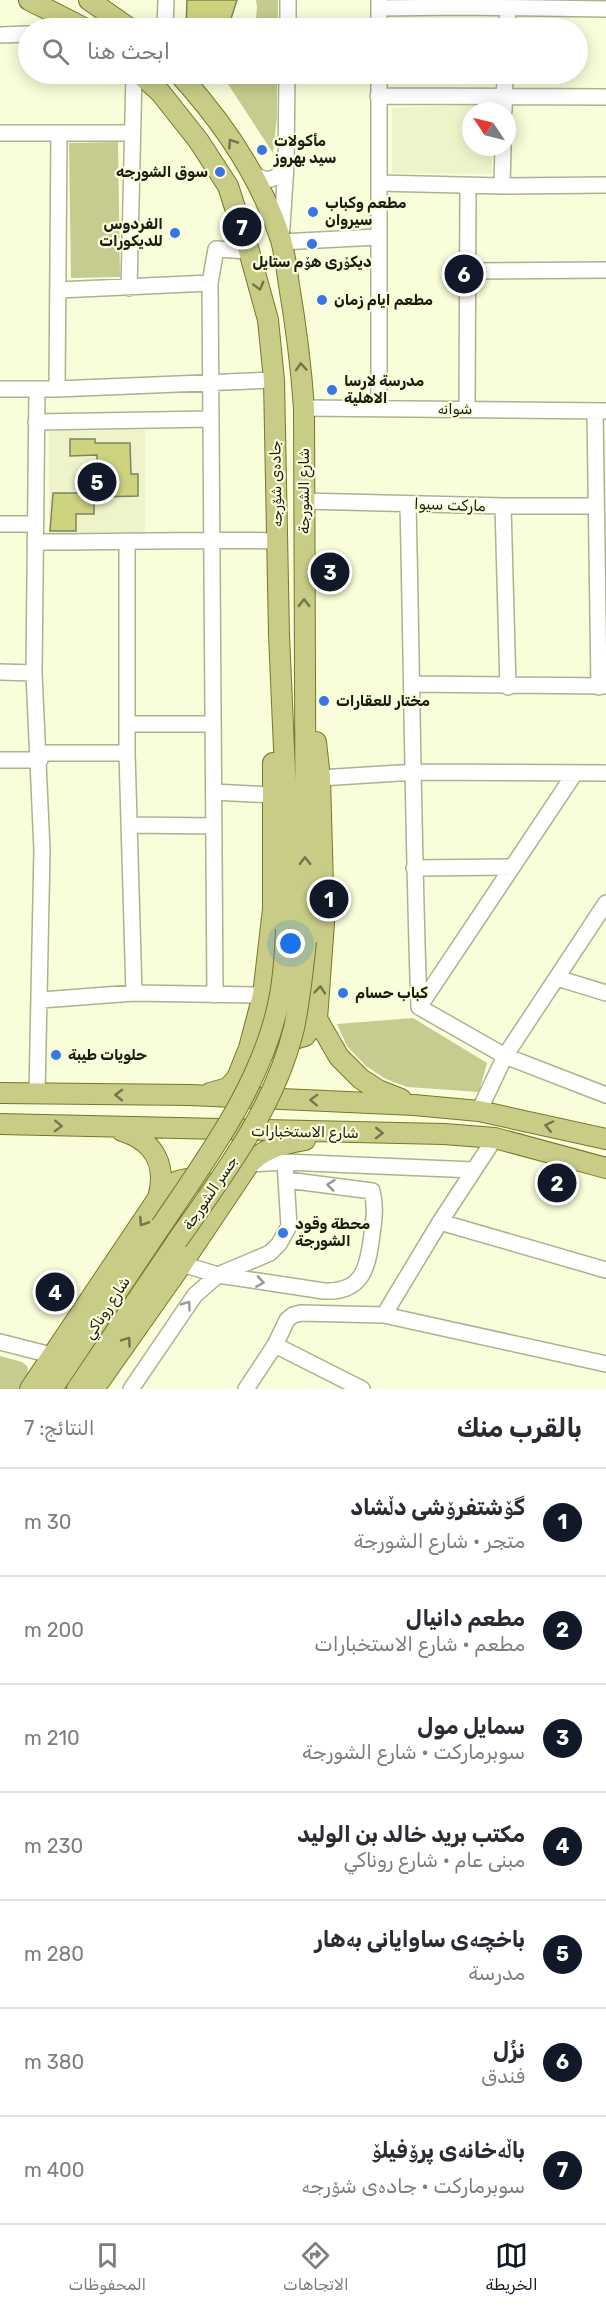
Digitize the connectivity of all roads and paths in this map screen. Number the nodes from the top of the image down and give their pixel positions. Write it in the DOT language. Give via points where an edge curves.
graph roads {
  1 [pos="28,0"];
  2 [pos="89,0"];
  3 [pos="166,0"];
  4 [pos="288,0"];
  5 [pos="464,3"];
  6 [pos="379,4"];
  7 [pos="508,9"];
  8 [pos="606,9"];
  9 [pos="64,18"];
  10 [pos="115,18"];
  11 [pos="165,18"];
  12 [pos="288,18"];
  13 [pos="508,18"];
  14 [pos="18,34"];
  15 [pos="0,35"];
  16 [pos="133,84"];
  17 [pos="151,84"];
  18 [pos="188,84"];
  19 [pos="287,84"];
  20 [pos="379,84"];
  21 [pos="506,84"];
  22 [pos="378,96"];
  23 [pos="606,97"];
  24 [pos="487,102"];
  25 [pos="505,102"];
  26 [pos="516,102"];
  27 [pos="0,133"];
  28 [pos="59,133"];
  29 [pos="131,133"];
  30 [pos="503,156"];
  31 [pos="286,165"];
  32 [pos="248,168"];
  33 [pos="379,183"];
  34 [pos="468,185"];
  35 [pos="606,185"];
  36 [pos="502,186"];
  37 [pos="376,237"];
  38 [pos="281,242"];
  39 [pos="249,251"];
  40 [pos="606,270"];
  41 [pos="467,271"];
  42 [pos="210,283"];
  43 [pos="129,288"];
  44 [pos="59,290"];
  45 [pos="274,380"];
  46 [pos="210,381"];
  47 [pos="57,388"];
  48 [pos="0,389"];
  49 [pos="37,389"];
  50 [pos="304,408"];
  51 [pos="380,409"];
  52 [pos="467,409"];
  53 [pos="601,411"];
  54 [pos="210,419"];
  55 [pos="36,422"];
  56 [pos="276,489"];
  57 [pos="304,495"];
  58 [pos="408,504"];
  59 [pos="503,506"];
  60 [pos="596,506"];
  61 [pos="0,524"];
  62 [pos="35,524"];
  63 [pos="211,539"];
  64 [pos="277,541"];
  65 [pos="35,542"];
  66 [pos="127,542"];
  67 [pos="279,635"];
  68 [pos="304,649"];
  69 [pos="0,672"];
  70 [pos="34,673"];
  71 [pos="413,684"];
  72 [pos="508,687"];
  73 [pos="602,687"];
  74 [pos="213,723"];
  75 [pos="127,724"];
  76 [pos="127,753"];
  77 [pos="40,756"];
  78 [pos="0,760"];
  79 [pos="415,772"];
  80 [pos="575,773"];
  81 [pos="606,773"];
  82 [pos="320,778"];
  83 [pos="214,792"];
  84 [pos="272,795"];
  85 [pos="129,825"];
  86 [pos="214,826"];
  87 [pos="512,867"];
  88 [pos="414,868"];
  89 [pos="606,903"];
  90 [pos="286,930"];
  91 [pos="306,941"];
  92 [pos="557,978"];
  93 [pos="134,993"];
  94 [pos="606,993"];
  95 [pos="215,995"];
  96 [pos="263,995"];
  97 [pos="41,1000"];
  98 [pos="419,1007"];
  99 [pos="317,1019"];
  100 [pos="505,1056"];
  101 [pos="0,1093"];
  102 [pos="38,1094"];
  103 [pos="190,1095"];
  104 [pos="606,1095"];
  105 [pos="414,1104"];
  106 [pos="479,1111"];
  107 [pos="0,1124"];
  108 [pos="95,1128"];
  109 [pos="354,1133"];
  110 [pos="495,1138"];
  111 [pos="606,1138"];
  112 [pos="285,1162"];
  113 [pos="249,1164"];
  114 [pos="606,1168"];
  115 [pos="474,1170"];
  116 [pos="287,1180"];
  117 [pos="158,1198"];
  118 [pos="223,1202"];
  119 [pos="440,1221"];
  120 [pos="161,1226"];
  121 [pos="177,1241"];
  122 [pos="182,1264"];
  123 [pos="606,1270"];
  124 [pos="218,1275"];
  125 [pos="384,1315"];
  126 [pos="0,1342"];
  127 [pos="275,1345"];
  128 [pos="51,1355"];
  129 [pos="606,1364"];
  130 [pos="30,1389"];
  131 [pos="52,1389"];
  132 [pos="78,1389"];
  133 [pos="94,1389"];
  134 [pos="131,1389"];
  135 [pos="246,1389"];
  136 [pos="362,1389"];
  1 -- 9 [label="main road"];
  2 -- 10 [label="main road"];
  3 -- 11 [label="street"];
  4 -- 12 [label="street"];
  5 -- 6 [label="street"];
  5 -- 7 [label="street"];
  7 -- 8 [label="street"];
  7 -- 13 [label="street"];
  14 -- 15 [label="street"];
  16 -- 29 [label="street"];
  17 -- 39 [label="main road, جادەی شۆرجە" via="198,140 228,186"];
  32 -- 18 [label="main road, شارع الشورجة, one-way"];
  19 -- 31 [label="street"];
  20 -- 22 [label="street"];
  21 -- 25 [label="street"];
  22 -- 24 [label="street"];
  22 -- 33 [label="street"];
  23 -- 26 [label="street"];
  27 -- 28 [label="street"];
  28 -- 29 [label="street"];
  28 -- 44 [label="street"];
  29 -- 43 [label="street"];
  30 -- 36 [label="street"];
  31 -- 32 [label="street" via="278,177 269,180 257,177"];
  31 -- 38 [label="street"];
  32 -- 38 [label="main road, شارع الشورجة"];
  33 -- 34 [label="street"];
  33 -- 37 [label="street"];
  34 -- 36 [label="street"];
  34 -- 41 [label="street"];
  35 -- 36 [label="street"];
  37 -- 38 [label="street"];
  37 -- 51 [label="street"];
  50 -- 38 [label="main road, شارع الشورجة, one-way" via="299,342"];
  39 -- 42 [label="street" via="216,249"];
  39 -- 45 [label="main road, جادەی شۆرجە, one-way" via="268,320"];
  40 -- 41 [label="street"];
  41 -- 52 [label="street"];
  42 -- 43 [label="street"];
  42 -- 46 [label="street"];
  43 -- 44 [label="street"];
  44 -- 47 [label="street"];
  45 -- 46 [label="street"];
  45 -- 56 [label="main road, جادەی شۆرجە"];
  46 -- 47 [label="street"];
  46 -- 54 [label="street"];
  47 -- 49 [label="street"];
  48 -- 49 [label="street"];
  49 -- 55 [label="street"];
  50 -- 51 [label="street, شوانە"];
  50 -- 57 [label="main road, شارع الشورجة"];
  51 -- 52 [label="street, شوانە"];
  52 -- 53 [label="street, شوانە"];
  53 -- 60 [label="street"];
  54 -- 55 [label="street"];
  54 -- 63 [label="street"];
  55 -- 62 [label="street"];
  56 -- 57 [label="main road"];
  56 -- 64 [label="main road, جادەی شۆرجە"];
  57 -- 58 [label="street, مارکت سیوا"];
  68 -- 57 [label="main road, شارع الشورجة, one-way"];
  58 -- 59 [label="street, مارکت سیوا"];
  58 -- 71 [label="street"];
  59 -- 60 [label="street, مارکت سیوا"];
  59 -- 72 [label="street"];
  60 -- 73 [label="street"];
  61 -- 62 [label="street"];
  62 -- 65 [label="street"];
  63 -- 64 [label="street"];
  63 -- 66 [label="street"];
  63 -- 74 [label="street"];
  64 -- 67 [label="main road, جادەی شۆرجە"];
  65 -- 66 [label="street"];
  65 -- 70 [label="street"];
  66 -- 75 [label="street"];
  67 -- 84 [label="main road"];
  67 -- 90 [label="main road, جادەی شۆرجە" via="289,862"];
  68 -- 82 [label="main road"];
  91 -- 68 [label="main road, شارع الشورجة, one-way"];
  69 -- 70 [label="street"];
  70 -- 77 [label="street"];
  71 -- 72 [label="street"];
  71 -- 79 [label="street"];
  72 -- 73 [label="street"];
  74 -- 75 [label="street"];
  74 -- 83 [label="street"];
  75 -- 76 [label="street"];
  76 -- 77 [label="street"];
  76 -- 85 [label="street"];
  77 -- 78 [label="street"];
  77 -- 97 [label="street"];
  79 -- 80 [label="street"];
  79 -- 82 [label="street"];
  79 -- 88 [label="street"];
  80 -- 81 [label="street"];
  80 -- 87 [label="street"];
  99 -- 82 [label="main road, one-way" via="324,923"];
  83 -- 84 [label="street"];
  83 -- 86 [label="street"];
  84 -- 96 [label="main road" via="273,909"];
  85 -- 86 [label="street"];
  85 -- 93 [label="street"];
  86 -- 95 [label="street"];
  87 -- 88 [label="street"];
  87 -- 98 [label="street"];
  88 -- 98 [label="street"];
  89 -- 92 [label="street"];
  90 -- 120 [label="main road, جسر الشورجة, bridge" via="280,996 254,1074"];
  91 -- 121 [label="main road, جسر الشورجة, bridge" via="294,1029 277,1078 245,1141"];
  92 -- 94 [label="street"];
  92 -- 100 [label="street"];
  93 -- 95 [label="street"];
  93 -- 97 [label="street"];
  95 -- 96 [label="street"];
  96 -- 99 [label="main road" via="264,1023 271,1034 282,1040 294,1041 305,1036"];
  96 -- 103 [label="main road" via="249,1048 233,1083 216,1092"];
  97 -- 102 [label="street"];
  98 -- 100 [label="street"];
  99 -- 105 [label="main road" via="339,1057 361,1079"];
  100 -- 104 [label="street"];
  100 -- 106 [label="street"];
  101 -- 102 [label="main road, شارع الاستخبارات"];
  103 -- 102 [label="main road, شارع الاستخبارات, one-way"];
  105 -- 103 [label="main road, شارع الاستخبارات, one-way"];
  105 -- 106 [label="main road, شارع الاستخبارات"];
  111 -- 106 [label="main road, شارع الاستخبارات, one-way"];
  107 -- 108 [label="main road, شارع الاستخبارات, one-way"];
  108 -- 109 [label="main road, شارع الاستخبارات"];
  108 -- 117 [label="main road" via="130,1133 149,1147 162,1176"];
  109 -- 110 [label="main road, شارع الاستخبارات, one-way"];
  109 -- 113 [label="main road" via="284,1143 259,1153"];
  110 -- 114 [label="main road, شارع الاستخبارات"];
  110 -- 115 [label="street"];
  112 -- 113 [label="street"];
  112 -- 115 [label="street"];
  112 -- 116 [label="street"];
  113 -- 118 [label="main road"];
  115 -- 119 [label="street"];
  116 -- 124 [label="street" via="290,1226 279,1244 270,1253"];
  124 -- 116 [label="street, one-way" via="337,1292 361,1278 372,1233 372,1191"];
  117 -- 118 [label="main road" via="172,1183 192,1178 211,1185"];
  117 -- 128 [label="main road, one-way"];
  118 -- 122 [label="main road"];
  119 -- 123 [label="street"];
  119 -- 125 [label="street"];
  120 -- 131 [label="main road, شارع روناكي"];
  121 -- 132 [label="main road, شارع روناكي"];
  122 -- 124 [label="street"];
  133 -- 122 [label="main road, one-way"];
  134 -- 124 [label="street, one-way" via="187,1305"];
  125 -- 127 [label="street" via="297,1314 288,1320"];
  125 -- 129 [label="street"];
  126 -- 128 [label="street"];
  127 -- 135 [label="street"];
  127 -- 136 [label="street"];
  128 -- 130 [label="main road"];
}
